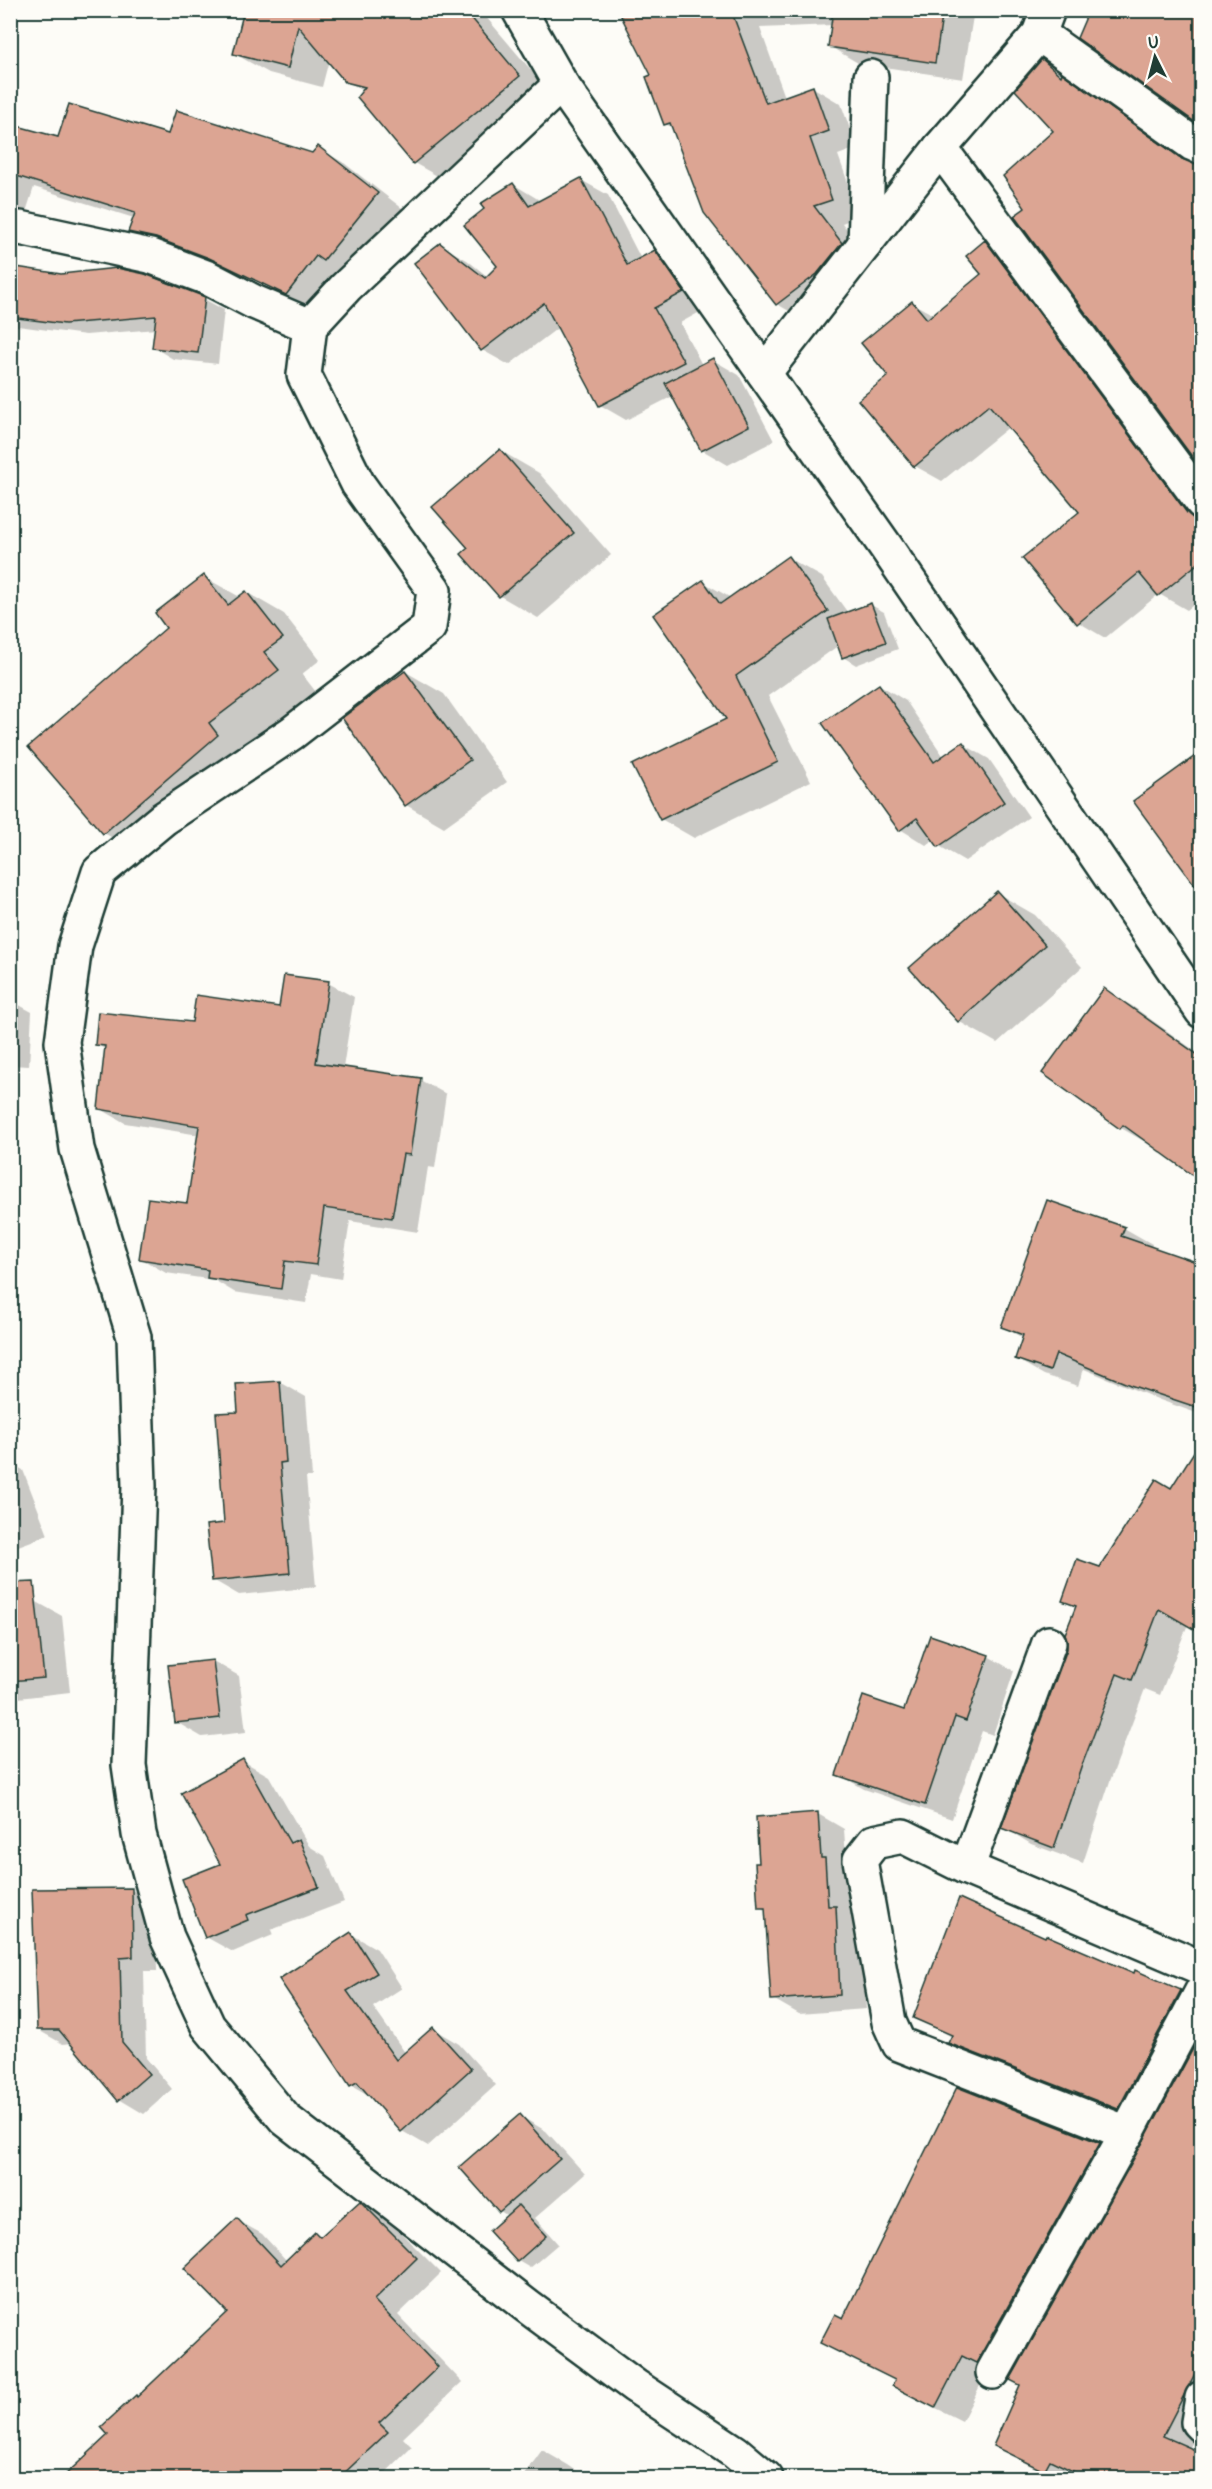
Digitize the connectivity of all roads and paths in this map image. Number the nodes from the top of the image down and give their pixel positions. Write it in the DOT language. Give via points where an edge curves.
graph roads {
  1 [pos="519,10"];
  2 [pos="1044,22"];
  3 [pos="871,77"];
  4 [pos="561,84"];
  5 [pos="1202,147"];
  6 [pos="940,148"];
  7 [pos="20,228"];
  8 [pos="865,244"];
  9 [pos="310,326"];
  10 [pos="764,373"];
  11 [pos="1202,502"];
  12 [pos="1202,1011"];
  13 [pos="1049,1643"];
  14 [pos="967,1868"];
  15 [pos="1202,1968"];
  16 [pos="1202,1991"];
  17 [pos="1127,2133"];
  18 [pos="993,2372"];
  19 [pos="1202,2398"];
  20 [pos="1202,2426"];
  21 [pos="766,2478"];
  1 -- 4 [label="street"];
  2 -- 5 [label="street" via="1193,144"];
  2 -- 6 [label="street"];
  3 -- 8 [label="street"];
  4 -- 9 [label="street" via="346,287"];
  4 -- 10 [label="street"];
  6 -- 8 [label="street"];
  6 -- 11 [label="street"];
  7 -- 9 [label="street" via="150,256 208,278"];
  8 -- 10 [label="street"];
  9 -- 21 [label="street" via="304,375 358,484 434,590 429,627 292,733 163,819 99,872 75,946 62,1042 77,1149 134,1337 139,1486 129,1764 140,1834 167,1937 208,2026 285,2119 528,2307 635,2386 735,2452"];
  10 -- 12 [label="street"];
  13 -- 14 [label="street"];
  14 -- 15 [label="street"];
  14 -- 17 [label="street" via="903,1836 874,1842 860,1860 889,2022 899,2044"];
  16 -- 17 [label="street"];
  17 -- 18 [label="street"];
  19 -- 20 [label="street" via="1198,2421"];
}
